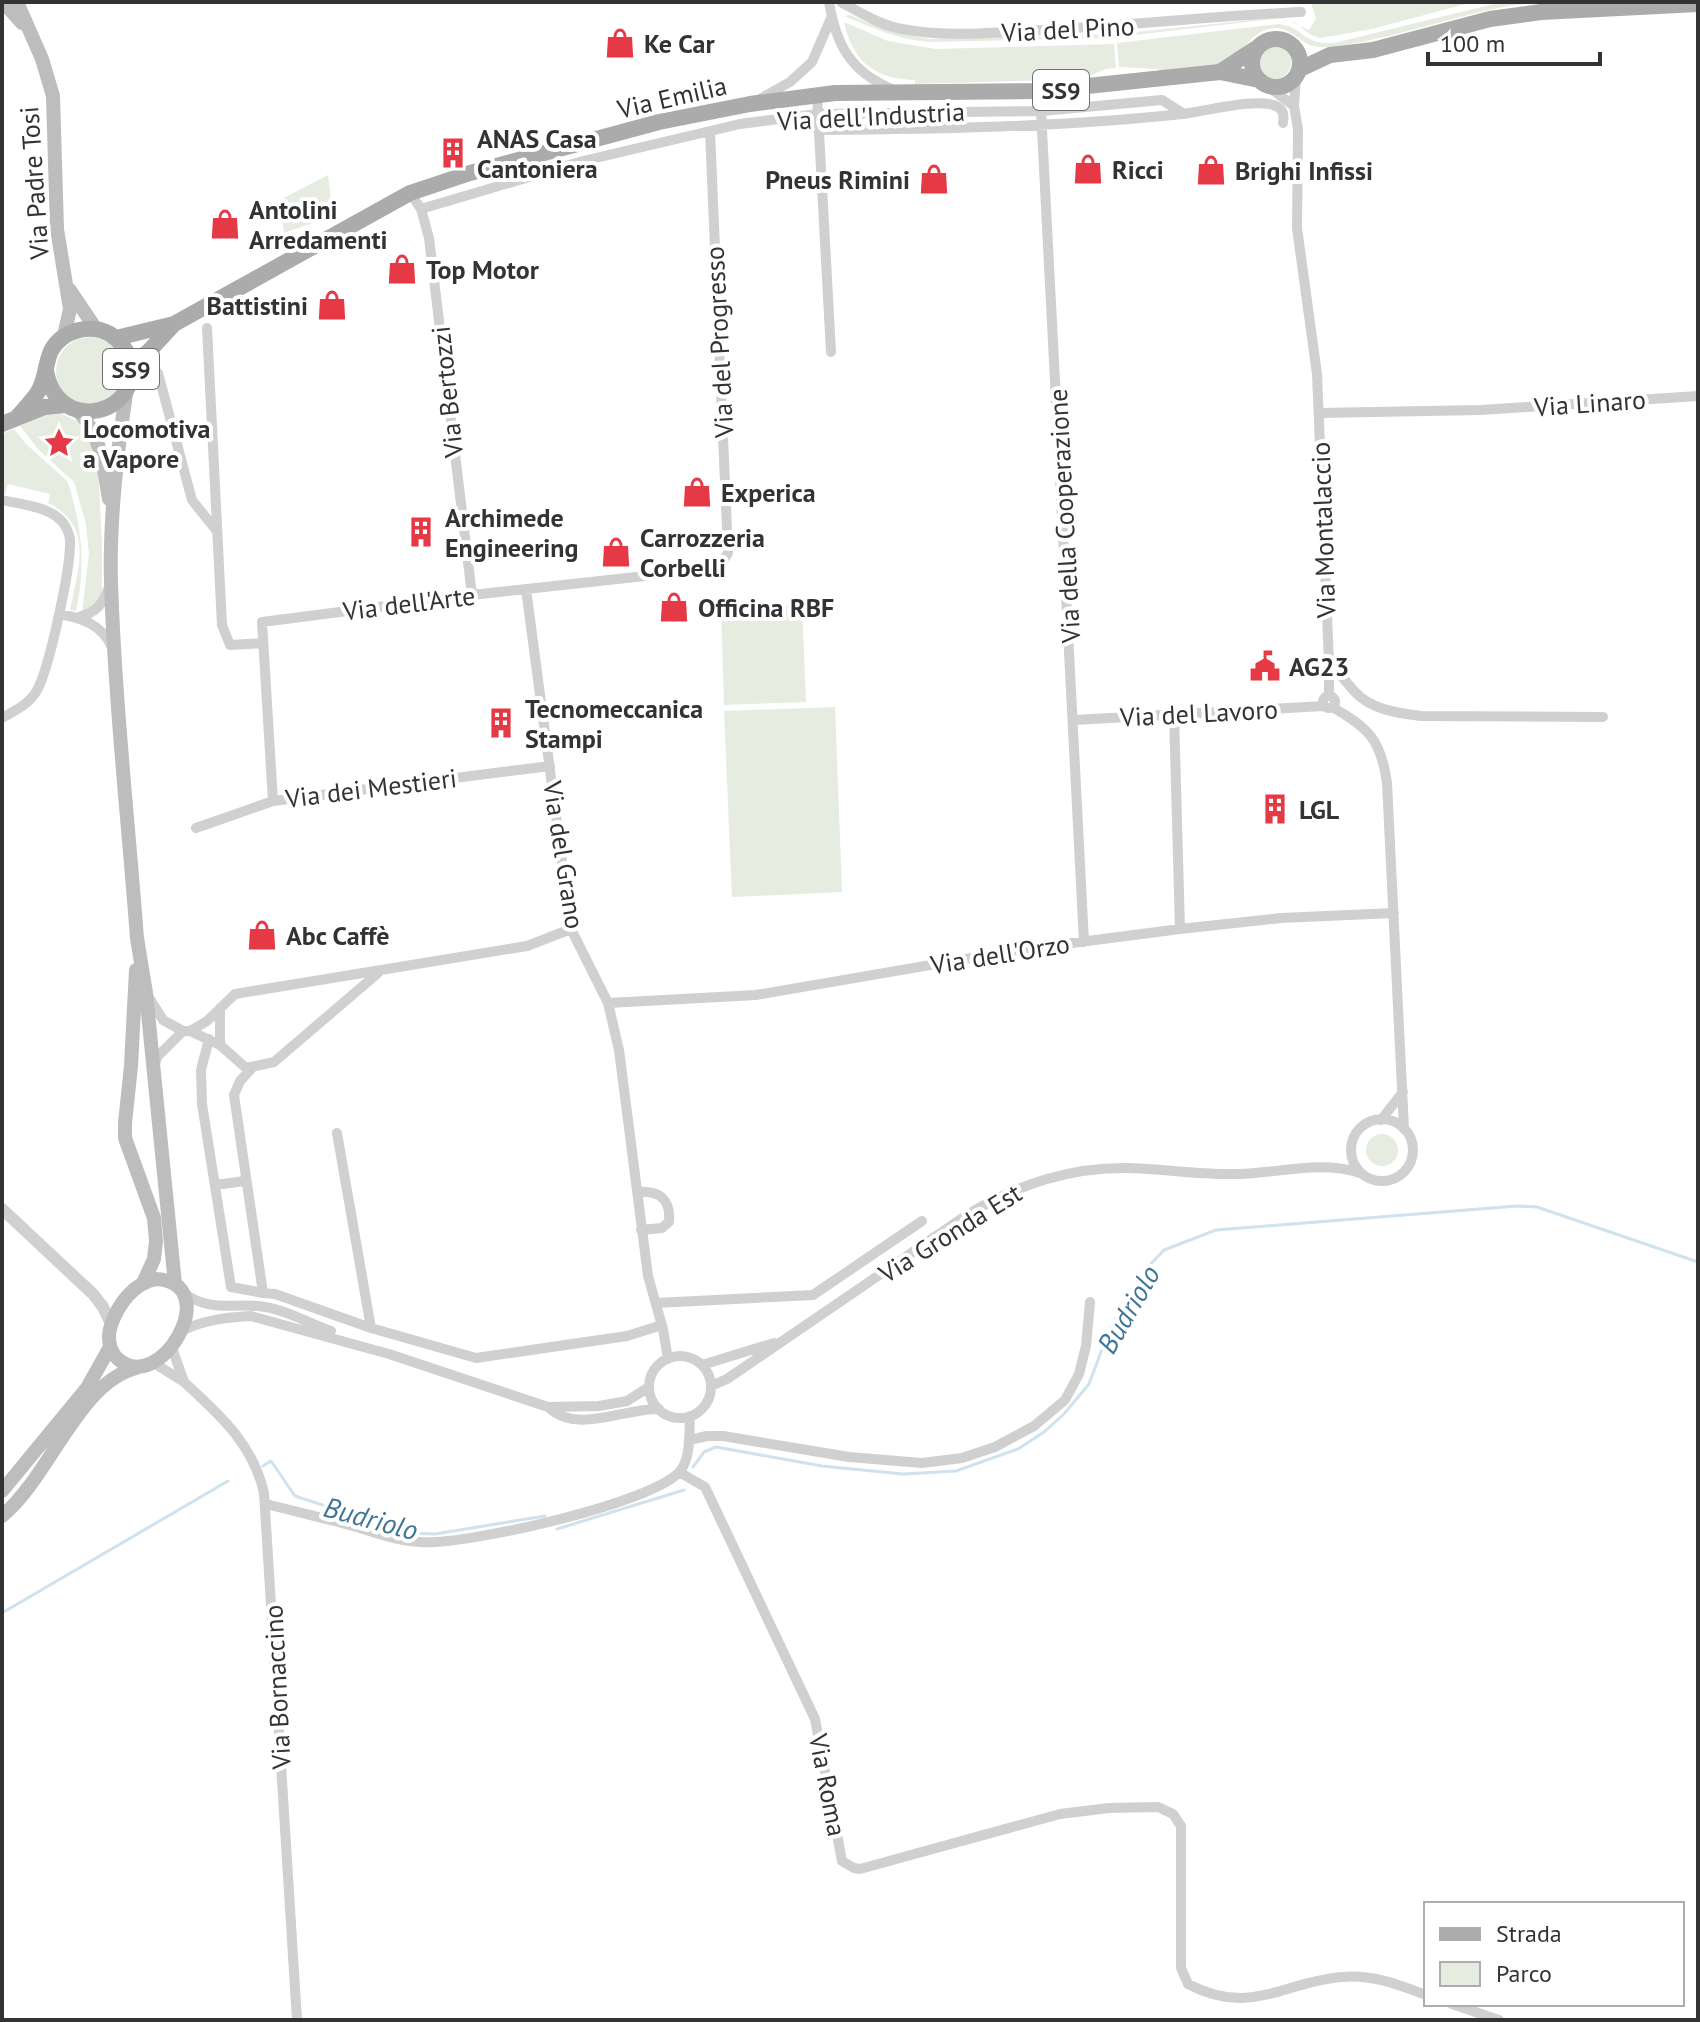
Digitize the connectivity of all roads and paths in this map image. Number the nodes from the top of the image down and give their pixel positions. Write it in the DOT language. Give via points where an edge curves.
graph roads {
  1 [pos="3,2"];
  2 [pos="17,2"];
  3 [pos="829,2"];
  4 [pos="841,2"];
  5 [pos="1698,4"];
  6 [pos="1301,12"];
  7 [pos="832,16"];
  8 [pos="30,33"];
  9 [pos="1293,45"];
  10 [pos="1255,49"];
  11 [pos="1330,55"];
  12 [pos="1220,72"];
  13 [pos="1298,72"];
  14 [pos="1262,83"];
  15 [pos="1040,91"];
  16 [pos="901,92"];
  17 [pos="817,95"];
  18 [pos="750,104"];
  19 [pos="1108,104"];
  20 [pos="1294,106"];
  21 [pos="984,111"];
  22 [pos="1042,111"];
  23 [pos="914,113"];
  24 [pos="817,114"];
  25 [pos="1184,114"];
  26 [pos="1110,120"];
  27 [pos="1283,123"];
  28 [pos="1044,126"];
  29 [pos="985,127"];
  30 [pos="915,128"];
  31 [pos="818,130"];
  32 [pos="710,131"];
  33 [pos="578,144"];
  34 [pos="583,161"];
  35 [pos="410,193"];
  36 [pos="421,209"];
  37 [pos="67,287"];
  38 [pos="174,324"];
  39 [pos="207,328"];
  40 [pos="96,329"];
  41 [pos="64,336"];
  42 [pos="116,338"];
  43 [pos="831,352"];
  44 [pos="131,366"];
  45 [pos="46,371"];
  46 [pos="158,373"];
  47 [pos="127,387"];
  48 [pos="1698,396"];
  49 [pos="72,408"];
  50 [pos="1319,413"];
  51 [pos="18,416"];
  52 [pos="2,424"];
  53 [pos="2,500"];
  54 [pos="112,521"];
  55 [pos="217,532"];
  56 [pos="728,553"];
  57 [pos="111,582"];
  58 [pos="526,589"];
  59 [pos="472,595"];
  60 [pos="59,614"];
  61 [pos="79,617"];
  62 [pos="263,643"];
  63 [pos="115,655"];
  64 [pos="1329,663"];
  65 [pos="1328,703"];
  66 [pos="1174,714"];
  67 [pos="1603,717"];
  68 [pos="2,718"];
  69 [pos="1074,720"];
  70 [pos="550,766"];
  71 [pos="273,801"];
  72 [pos="196,828"];
  73 [pos="1394,913"];
  74 [pos="571,929"];
  75 [pos="1180,929"];
  76 [pos="137,938"];
  77 [pos="1084,942"];
  78 [pos="380,972"];
  79 [pos="146,993"];
  80 [pos="608,1003"];
  81 [pos="221,1006"];
  82 [pos="186,1031"];
  83 [pos="209,1039"];
  84 [pos="220,1045"];
  85 [pos="253,1067"];
  86 [pos="152,1071"];
  87 [pos="1403,1092"];
  88 [pos="1381,1120"];
  89 [pos="1404,1129"];
  90 [pos="337,1133"];
  91 [pos="1350,1151"];
  92 [pos="1323,1165"];
  93 [pos="1360,1173"];
  94 [pos="245,1181"];
  95 [pos="215,1185"];
  96 [pos="637,1192"];
  97 [pos="2,1209"];
  98 [pos="922,1221"];
  99 [pos="641,1230"];
  100 [pos="144,1281"];
  101 [pos="180,1289"];
  102 [pos="263,1293"];
  103 [pos="93,1294"];
  104 [pos="126,1299"];
  105 [pos="1090,1302"];
  106 [pos="656,1303"];
  107 [pos="111,1324"];
  108 [pos="663,1327"];
  109 [pos="371,1328"];
  110 [pos="180,1332"];
  111 [pos="784,1340"];
  112 [pos="171,1345"];
  113 [pos="110,1347"];
  114 [pos="389,1354"];
  115 [pos="681,1355"];
  116 [pos="668,1359"];
  117 [pos="154,1363"];
  118 [pos="702,1365"];
  119 [pos="139,1367"];
  120 [pos="184,1382"];
  121 [pos="711,1386"];
  122 [pos="649,1387"];
  123 [pos="548,1407"];
  124 [pos="659,1409"];
  125 [pos="690,1416"];
  126 [pos="689,1440"];
  127 [pos="679,1472"];
  128 [pos="2,1491"];
  129 [pos="266,1504"];
  130 [pos="2,1516"];
  131 [pos="1424,1994"];
  132 [pos="1458,2006"];
  133 [pos="297,2020"];
  134 [pos="1499,2020"];
  1 -- 8 [label="main road, Via Padre Tosi"];
  2 -- 8 [label="main road, Via Padre Tosi"];
  3 -- 7 [label="street"];
  4 -- 6 [label="street, Via del Pino" via="882,24 942,34"];
  5 -- 11 [label="main road, Via Emilia / SS9" via="1490,19 1373,50"];
  7 -- 16 [label="street" via="850,61 867,77"];
  7 -- 18 [label="street" via="812,62 790,82"];
  8 -- 37 [label="main road, Via Padre Tosi" via="53,96 57,229"];
  9 -- 10 [label="main road, Via Emilia / SS9" via="1269,39"];
  9 -- 11 [label="main road, Via Emilia / SS9"];
  9 -- 13 [label="main road" via="1300,60"];
  10 -- 12 [label="main road, Via Emilia / SS9"];
  10 -- 14 [label="main road" via="1251,65"];
  11 -- 13 [label="main road, Via Emilia / SS9"];
  12 -- 14 [label="main road, Via Emilia / SS9"];
  12 -- 15 [label="main road, Via Emilia / SS9"];
  13 -- 14 [label="main road, Via Emilia / SS9" via="1283,86"];
  13 -- 20 [label="street, Via Montalaccio"];
  14 -- 20 [label="street"];
  15 -- 16 [label="main road, Via Emilia / SS9"];
  15 -- 22 [label="street, Via della Cooperazione"];
  16 -- 17 [label="main road, Via Emilia / SS9"];
  17 -- 18 [label="main road, Via Emilia / SS9"];
  17 -- 24 [label="street"];
  18 -- 33 [label="main road, Via Emilia / SS9"];
  19 -- 22 [label="street, Via dell'Industria"];
  19 -- 25 [label="street, Via dell'Industria" via="1162,100"];
  19 -- 26 [label="street"];
  20 -- 50 [label="street, Via Montalaccio" via="1297,228"];
  21 -- 22 [label="street, Via dell'Industria"];
  21 -- 23 [label="street, Via dell'Industria"];
  21 -- 29 [label="street"];
  22 -- 28 [label="street, Via della Cooperazione"];
  23 -- 24 [label="street, Via dell'Industria"];
  23 -- 30 [label="street"];
  24 -- 31 [label="street"];
  24 -- 32 [label="street, Via dell'Industria"];
  25 -- 26 [label="street, Via dell'Industria"];
  25 -- 27 [label="street, Via dell'Industria" via="1264,103 1284,113"];
  26 -- 28 [label="street, Via dell'Industria"];
  28 -- 29 [label="street, Via dell'Industria"];
  28 -- 69 [label="street, Via della Cooperazione"];
  29 -- 30 [label="street, Via dell'Industria"];
  30 -- 31 [label="street, Via dell'Industria"];
  31 -- 43 [label="street"];
  32 -- 34 [label="street, Via dell'Industria"];
  32 -- 56 [label="street, Via del Progresso"];
  33 -- 34 [label="street"];
  33 -- 35 [label="main road, Via Emilia / SS9"];
  34 -- 36 [label="street, Via dell'Industria"];
  35 -- 36 [label="street, Via Bertozzi"];
  35 -- 38 [label="main road, Via Emilia / SS9"];
  36 -- 59 [label="street, Via Bertozzi" via="436,286"];
  37 -- 40 [label="main road, Via Padre Tosi"];
  37 -- 41 [label="main road, Via Padre Tosi" via="69,321"];
  38 -- 42 [label="main road, Via Emilia / SS9"];
  38 -- 44 [label="main road, Via Emilia / SS9"];
  39 -- 55 [label="street"];
  40 -- 41 [label="main road, SS9"];
  40 -- 42 [label="main road, SS9"];
  41 -- 45 [label="main road, SS9" via="51,351"];
  42 -- 44 [label="main road, SS9"];
  44 -- 47 [label="main road, SS9"];
  45 -- 49 [label="main road" via="55,396"];
  45 -- 51 [label="main road, SS9"];
  46 -- 55 [label="street" via="192,500"];
  47 -- 49 [label="main road, SS9" via="107,408"];
  47 -- 54 [label="main road"];
  48 -- 50 [label="street, Via Linaro" via="1481,410"];
  49 -- 51 [label="main road, SS9" via="44,407"];
  49 -- 54 [label="main road" via="90,423 100,445"];
  50 -- 64 [label="street, Via Montalaccio"];
  51 -- 52 [label="main road, SS9"];
  53 -- 60 [label="street" via="47,510 66,526 71,538"];
  54 -- 57 [label="main road"];
  55 -- 62 [label="street" via="225,638 230,645"];
  56 -- 58 [label="street, Via dell'Arte" via="722,563 700,570"];
  57 -- 61 [label="street" via="100,606"];
  57 -- 63 [label="main road"];
  58 -- 59 [label="street, Via dell'Arte"];
  58 -- 70 [label="street, Via del Grano"];
  59 -- 62 [label="street, Via dell'Arte" via="262,622"];
  60 -- 61 [label="street"];
  60 -- 68 [label="street" via="35,695"];
  61 -- 63 [label="street" via="99,628"];
  62 -- 71 [label="street"];
  63 -- 76 [label="main road"];
  64 -- 65 [label="street"];
  64 -- 67 [label="street" via="1356,694 1396,712"];
  65 -- 66 [label="street, Via del Lavoro"];
  65 -- 73 [label="street, Via Gronda Est" via="1367,731 1383,754"];
  66 -- 69 [label="street, Via del Lavoro"];
  66 -- 75 [label="street"];
  69 -- 77 [label="street, Via della Cooperazione"];
  70 -- 71 [label="street, Via dei Mestieri"];
  70 -- 74 [label="street, Via del Grano"];
  71 -- 72 [label="street, Via dei Mestieri"];
  73 -- 75 [label="street, Via dell'Orzo"];
  73 -- 87 [label="street, Via Gronda Est"];
  74 -- 78 [label="street" via="527,946"];
  74 -- 80 [label="street, Via del Grano"];
  75 -- 77 [label="street, Via dell'Orzo"];
  76 -- 79 [label="main road"];
  76 -- 100 [label="main road" via="125,1138 154,1218 154,1259"];
  77 -- 80 [label="street, Via dell'Orzo" via="756,995"];
  78 -- 81 [label="street" via="248,991"];
  78 -- 85 [label="street" via="274,1062"];
  79 -- 82 [label="street" via="163,1020"];
  79 -- 86 [label="main road"];
  80 -- 96 [label="street, Via del Grano"];
  81 -- 82 [label="street" via="207,1021"];
  81 -- 84 [label="street"];
  82 -- 83 [label="street"];
  82 -- 86 [label="street" via="158,1056"];
  83 -- 84 [label="street"];
  83 -- 95 [label="street" via="201,1070 202,1104"];
  84 -- 85 [label="street" via="236,1062"];
  85 -- 94 [label="street" via="234,1095"];
  86 -- 101 [label="main road"];
  87 -- 88 [label="street, Via Gronda Est"];
  87 -- 89 [label="street, Via Gronda Est"];
  88 -- 89 [label="street"];
  88 -- 91 [label="street, Via Gronda Est" via="1356,1133"];
  89 -- 93 [label="street, Via Gronda Est" via="1413,1150 1406,1170 1378,1181"];
  90 -- 109 [label="street"];
  91 -- 92 [label="street, Via Gronda Est"];
  91 -- 93 [label="street"];
  92 -- 93 [label="street, Via Gronda Est"];
  92 -- 111 [label="street, Via Gronda Est" via="1236,1174 1097,1169 1031,1183 970,1213"];
  94 -- 95 [label="street"];
  94 -- 102 [label="street"];
  95 -- 102 [label="street" via="231,1287"];
  96 -- 99 [label="street, Via del Grano"];
  96 -- 99 [label="street" via="660,1195 670,1211 662,1228"];
  97 -- 103 [label="street"];
  98 -- 106 [label="street" via="813,1295"];
  99 -- 106 [label="street, Via del Grano"];
  100 -- 101 [label="main road" via="165,1280"];
  100 -- 104 [label="main road"];
  101 -- 110 [label="main road" via="187,1319"];
  101 -- 114 [label="street" via="203,1304 277,1310"];
  102 -- 109 [label="street"];
  103 -- 104 [label="street"];
  103 -- 107 [label="street"];
  104 -- 107 [label="main road"];
  105 -- 126 [label="street" via="1079,1374 1065,1400 1034,1426 962,1458 922,1463 723,1436"];
  106 -- 108 [label="street, Via del Grano"];
  107 -- 113 [label="main road"];
  108 -- 109 [label="street" via="476,1358"];
  108 -- 115 [label="street"];
  108 -- 116 [label="street"];
  110 -- 112 [label="main road"];
  110 -- 114 [label="street" via="228,1317 251,1316"];
  111 -- 118 [label="street, Via Gronda Est"];
  111 -- 121 [label="street, Via Gronda Est"];
  112 -- 117 [label="main road"];
  112 -- 120 [label="street, Via Bornaccino"];
  113 -- 119 [label="main road" via="121,1362"];
  113 -- 128 [label="main road" via="87,1388"];
  114 -- 123 [label="street"];
  115 -- 116 [label="street"];
  115 -- 118 [label="street"];
  116 -- 122 [label="street" via="654,1370"];
  117 -- 119 [label="main road"];
  117 -- 120 [label="street, Via Bornaccino"];
  118 -- 121 [label="street"];
  119 -- 130 [label="main road" via="108,1381 62,1437 29,1489"];
  120 -- 129 [label="street, Via Bornaccino" via="243,1442 259,1473"];
  121 -- 125 [label="street, Via Gronda Est" via="706,1405"];
  122 -- 123 [label="street" via="613,1404"];
  122 -- 124 [label="street"];
  123 -- 124 [label="street" via="566,1418 590,1419"];
  124 -- 125 [label="street" via="673,1417"];
  125 -- 126 [label="street"];
  126 -- 127 [label="street"];
  127 -- 129 [label="street" via="630,1500 529,1527 421,1543"];
  127 -- 131 [label="street, Via Roma" via="705,1487 815,1719 842,1861 847,1865 860,1869 1060,1814 1158,1807 1173,1814 1181,1826 1181,1968 1188,1984 1233,1999 1261,1998 1342,1977 1368,1977"];
  129 -- 133 [label="street, Via Bornaccino"];
  132 -- 134 [label="street"];
}
